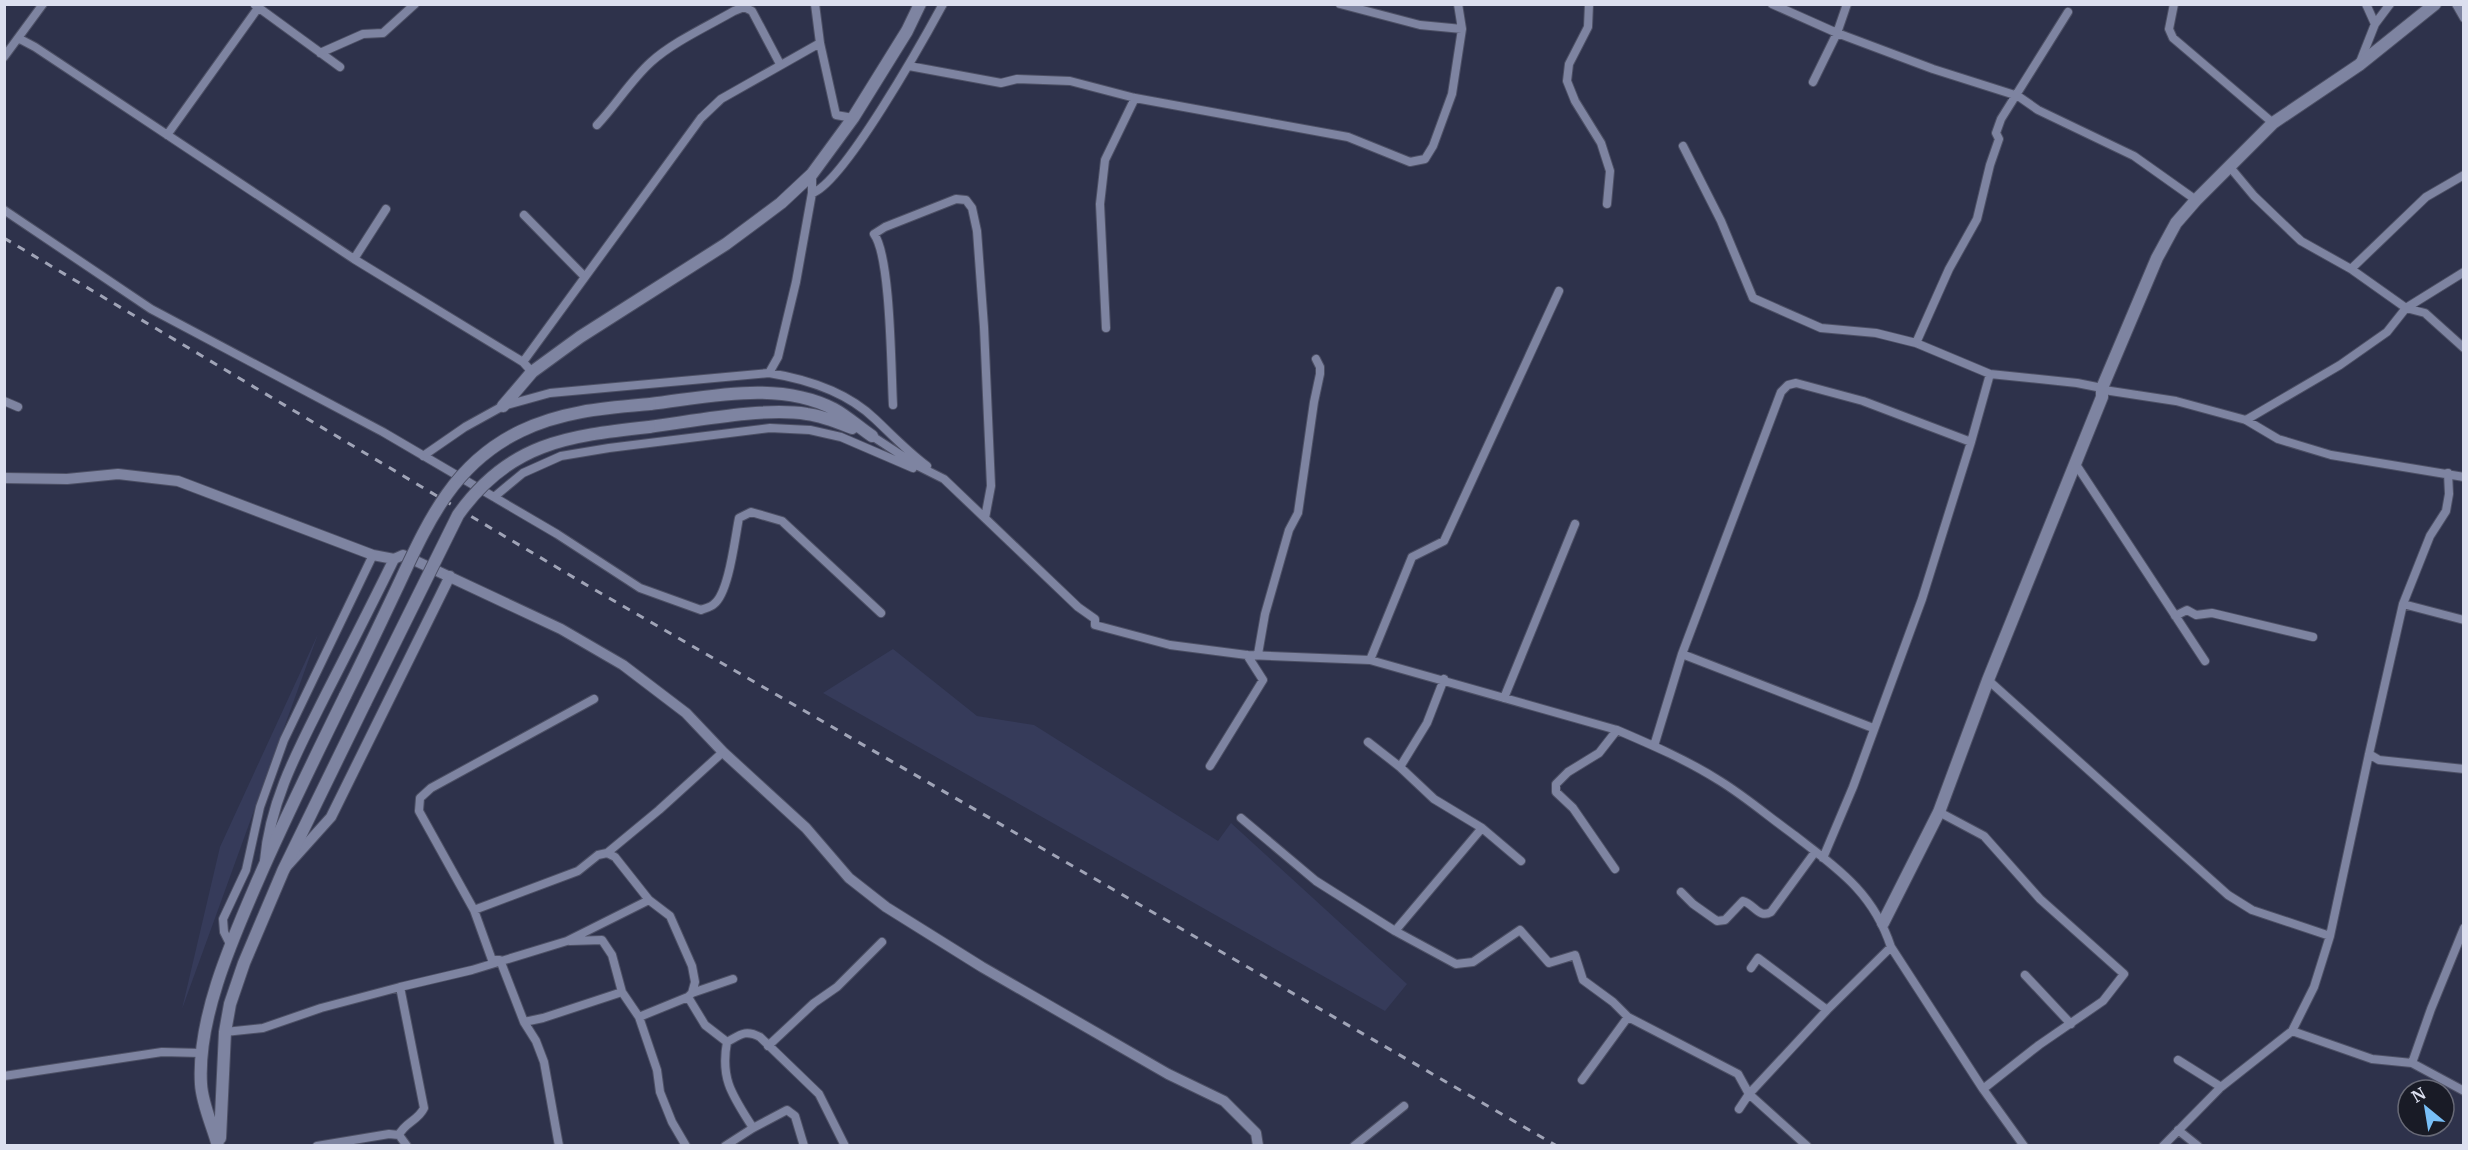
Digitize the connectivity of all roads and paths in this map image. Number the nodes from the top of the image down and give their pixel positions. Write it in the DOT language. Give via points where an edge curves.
graph roads {
  1 [pos="43,4"];
  2 [pos="415,4"];
  3 [pos="815,4"];
  4 [pos="920,4"];
  5 [pos="943,4"];
  6 [pos="1340,4"];
  7 [pos="1458,4"];
  8 [pos="1589,4"];
  9 [pos="1772,4"];
  10 [pos="1847,4"];
  11 [pos="2174,4"];
  12 [pos="2366,4"];
  13 [pos="2390,4"];
  14 [pos="2435,4"];
  15 [pos="2456,4"];
  16 [pos="256,6"];
  17 [pos="2068,12"];
  18 [pos="2463,18"];
  19 [pos="2375,24"];
  20 [pos="1462,29"];
  21 [pos="1837,33"];
  22 [pos="18,38"];
  23 [pos="820,42"];
  24 [pos="320,53"];
  25 [pos="4,57"];
  26 [pos="780,64"];
  27 [pos="2359,65"];
  28 [pos="909,66"];
  29 [pos="340,67"];
  30 [pos="1814,82"];
  31 [pos="2018,96"];
  32 [pos="1135,98"];
  33 [pos="853,118"];
  34 [pos="2274,123"];
  35 [pos="597,125"];
  36 [pos="167,135"];
  37 [pos="1683,146"];
  38 [pos="2229,166"];
  39 [pos="812,174"];
  40 [pos="2463,175"];
  41 [pos="812,193"];
  42 [pos="2196,200"];
  43 [pos="1607,204"];
  44 [pos="387,209"];
  45 [pos="4,210"];
  46 [pos="524,215"];
  47 [pos="354,259"];
  48 [pos="2351,269"];
  49 [pos="2463,272"];
  50 [pos="584,276"];
  51 [pos="1559,291"];
  52 [pos="2406,308"];
  53 [pos="1106,328"];
  54 [pos="1916,342"];
  55 [pos="2463,348"];
  56 [pos="1316,359"];
  57 [pos="527,367"];
  58 [pos="769,373"];
  59 [pos="1990,374"];
  60 [pos="2103,389"];
  61 [pos="4,401"];
  62 [pos="893,405"];
  63 [pos="503,406"];
  64 [pos="18,407"];
  65 [pos="2246,420"];
  66 [pos="872,436"];
  67 [pos="1971,442"];
  68 [pos="423,456"];
  69 [pos="2075,463"];
  70 [pos="2448,473"];
  71 [pos="2463,477"];
  72 [pos="4,478"];
  73 [pos="944,479"];
  74 [pos="494,498"];
  75 [pos="985,518"];
  76 [pos="1575,524"];
  77 [pos="374,555"];
  78 [pos="394,560"];
  79 [pos="450,576"];
  80 [pos="2403,604"];
  81 [pos="881,613"];
  82 [pos="2175,616"];
  83 [pos="2463,620"];
  84 [pos="2313,637"];
  85 [pos="1258,654"];
  86 [pos="1682,654"];
  87 [pos="1247,655"];
  88 [pos="1370,660"];
  89 [pos="2205,661"];
  90 [pos="1444,679"];
  91 [pos="1988,680"];
  92 [pos="1504,698"];
  93 [pos="594,699"];
  94 [pos="1873,728"];
  95 [pos="1617,730"];
  96 [pos="1368,742"];
  97 [pos="1654,746"];
  98 [pos="723,752"];
  99 [pos="2368,754"];
  100 [pos="1210,766"];
  101 [pos="1400,767"];
  102 [pos="2463,769"];
  103 [pos="1939,812"];
  104 [pos="1241,819"];
  105 [pos="1482,828"];
  106 [pos="1815,852"];
  107 [pos="607,853"];
  108 [pos="1823,858"];
  109 [pos="1521,861"];
  110 [pos="265,864"];
  111 [pos="1615,869"];
  112 [pos="283,871"];
  113 [pos="1681,892"];
  114 [pos="649,900"];
  115 [pos="474,910"];
  116 [pos="1883,923"];
  117 [pos="2463,928"];
  118 [pos="1395,931"];
  119 [pos="2330,936"];
  120 [pos="567,940"];
  121 [pos="882,942"];
  122 [pos="230,944"];
  123 [pos="1891,947"];
  124 [pos="500,960"];
  125 [pos="1751,968"];
  126 [pos="2025,975"];
  127 [pos="733,980"];
  128 [pos="400,987"];
  129 [pos="622,992"];
  130 [pos="690,995"];
  131 [pos="1827,1010"];
  132 [pos="639,1017"];
  133 [pos="1628,1017"];
  134 [pos="524,1022"];
  135 [pos="2071,1024"];
  136 [pos="2292,1031"];
  137 [pos="225,1032"];
  138 [pos="727,1042"];
  139 [pos="768,1046"];
  140 [pos="201,1053"];
  141 [pos="2178,1060"];
  142 [pos="2412,1063"];
  143 [pos="4,1076"];
  144 [pos="1582,1080"];
  145 [pos="2221,1087"];
  146 [pos="1983,1089"];
  147 [pos="2463,1091"];
  148 [pos="1749,1094"];
  149 [pos="1404,1106"];
  150 [pos="1739,1109"];
  151 [pos="753,1128"];
  152 [pos="2178,1130"];
  153 [pos="399,1135"];
  154 [pos="219,1146"];
  155 [pos="316,1146"];
  156 [pos="406,1146"];
  157 [pos="559,1146"];
  158 [pos="687,1146"];
  159 [pos="725,1146"];
  160 [pos="804,1146"];
  161 [pos="845,1146"];
  162 [pos="1258,1146"];
  163 [pos="1354,1146"];
  164 [pos="1807,1146"];
  165 [pos="2024,1146"];
  166 [pos="2163,1146"];
  167 [pos="2198,1146"];
  1 -- 22 [label="street"];
  2 -- 24 [label="street" via="383,33 363,34"];
  3 -- 23 [label="street"];
  4 -- 33 [label="main road"];
  5 -- 28 [label="street"];
  6 -- 20 [label="street" via="1420,25"];
  7 -- 20 [label="street"];
  8 -- 43 [label="street" via="1588,27 1569,64 1567,81 1601,143 1610,171"];
  9 -- 21 [label="street"];
  10 -- 21 [label="street"];
  11 -- 34 [label="street" via="2169,29 2173,38"];
  12 -- 19 [label="street"];
  13 -- 19 [label="street"];
  14 -- 27 [label="main road"];
  15 -- 18 [label="street"];
  16 -- 24 [label="street"];
  16 -- 36 [label="street"];
  17 -- 31 [label="street"];
  19 -- 27 [label="street"];
  20 -- 32 [label="street" via="1452,94 1425,159 1410,162 1348,137"];
  21 -- 30 [label="street"];
  21 -- 31 [label="street"];
  22 -- 25 [label="street"];
  22 -- 36 [label="street"];
  23 -- 26 [label="street"];
  23 -- 33 [label="street" via="836,115"];
  24 -- 29 [label="street"];
  26 -- 35 [label="street" via="752,11 744,7 654,59"];
  26 -- 50 [label="street" via="721,99 701,118"];
  27 -- 34 [label="main road"];
  28 -- 32 [label="street" via="1001,82 1070,81"];
  28 -- 41 [label="street" via="838,172 820,191"];
  31 -- 42 [label="street" via="2038,110 2134,156"];
  31 -- 54 [label="street" via="1996,133 1999,139 1977,219 1949,268"];
  32 -- 53 [label="street" via="1105,160 1100,204"];
  33 -- 39 [label="main road"];
  34 -- 38 [label="main road"];
  36 -- 47 [label="street"];
  37 -- 54 [label="street" via="1721,220 1753,298 1821,328 1876,333"];
  38 -- 42 [label="main road"];
  38 -- 48 [label="street" via="2301,241"];
  39 -- 41 [label="street"];
  39 -- 57 [label="main road" via="726,244"];
  40 -- 48 [label="street" via="2426,197"];
  41 -- 58 [label="street" via="791,303 778,357"];
  42 -- 60 [label="main road" via="2176,223 2157,258"];
  44 -- 47 [label="street"];
  45 -- 68 [label="street" via="151,309 322,398"];
  46 -- 50 [label="street"];
  47 -- 57 [label="street"];
  48 -- 52 [label="street"];
  49 -- 52 [label="street"];
  50 -- 57 [label="street"];
  51 -- 88 [label="street" via="1444,542 1412,557"];
  52 -- 55 [label="street" via="2425,313"];
  52 -- 65 [label="street" via="2387,332"];
  54 -- 59 [label="street"];
  56 -- 85 [label="street" via="1320,374 1298,513 1289,530 1265,614"];
  57 -- 63 [label="main road"];
  58 -- 63 [label="street" via="550,393"];
  58 -- 73 [label="street" via="797,377 841,396 874,417 902,447"];
  59 -- 60 [label="street"];
  59 -- 67 [label="street"];
  60 -- 65 [label="street" via="2176,401"];
  60 -- 69 [label="main road"];
  61 -- 64 [label="street"];
  62 -- 75 [label="street" via="889,318 882,255 874,234 956,199 966,200 977,231 984,327 991,486"];
  63 -- 68 [label="street"];
  65 -- 70 [label="street" via="2278,439 2331,455"];
  66 -- 73 [label="street"];
  66 -- 110 [label="main road, bridge" via="834,409 801,398 758,392 592,409 557,417 504,441 469,468 441,501"];
  66 -- 112 [label="main road, bridge" via="806,414 756,414 585,434 555,441 496,473 474,492 453,523"];
  67 -- 86 [label="street" via="1863,401 1796,383 1788,386 1781,392"];
  67 -- 94 [label="street" via="1922,599"];
  68 -- 74 [label="street"];
  69 -- 82 [label="street"];
  69 -- 91 [label="main road"];
  70 -- 71 [label="street"];
  70 -- 80 [label="street" via="2450,494 2446,511 2430,536"];
  72 -- 77 [label="street" via="118,474 178,481"];
  73 -- 74 [label="street" via="841,437 810,430 770,428 561,456 523,473"];
  73 -- 75 [label="street"];
  74 -- 81 [label="street" via="640,588 702,610 720,597 739,518 751,512 782,521"];
  75 -- 87 [label="street" via="1095,619 1095,625 1170,645"];
  76 -- 92 [label="street"];
  77 -- 78 [label="street"];
  77 -- 122 [label="street" via="284,740 260,807 246,870 223,919"];
  78 -- 79 [label="street" via="403,555"];
  78 -- 110 [label="street" via="276,800"];
  79 -- 98 [label="street" via="561,629 623,665 686,713"];
  79 -- 112 [label="street" via="331,817"];
  80 -- 83 [label="street"];
  80 -- 99 [label="street"];
  82 -- 84 [label="street" via="2187,610 2196,615 2212,613"];
  82 -- 89 [label="street"];
  85 -- 87 [label="street"];
  85 -- 88 [label="street"];
  86 -- 94 [label="street"];
  86 -- 97 [label="street"];
  87 -- 100 [label="street" via="1263,680"];
  88 -- 90 [label="street"];
  90 -- 92 [label="street"];
  90 -- 101 [label="street" via="1427,723"];
  91 -- 103 [label="main road"];
  91 -- 119 [label="street" via="2228,895 2252,910"];
  92 -- 95 [label="street"];
  93 -- 115 [label="street" via="420,798 418,811"];
  94 -- 108 [label="street"];
  95 -- 97 [label="street"];
  95 -- 111 [label="street" via="1599,753 1556,784 1556,792 1573,808"];
  96 -- 101 [label="street"];
  97 -- 106 [label="street" via="1720,781"];
  98 -- 107 [label="street"];
  98 -- 162 [label="street" via="806,828 849,879 886,907 1157,1068 1224,1101 1256,1133"];
  99 -- 102 [label="street" via="2379,760"];
  99 -- 119 [label="street"];
  101 -- 105 [label="street" via="1434,799"];
  103 -- 116 [label="main road"];
  103 -- 135 [label="street" via="1984,836 2040,899 2124,974 2103,1001"];
  104 -- 118 [label="street" via="1316,881"];
  105 -- 109 [label="street"];
  105 -- 118 [label="street"];
  106 -- 108 [label="street"];
  106 -- 113 [label="street" via="1767,914 1743,901 1725,920 1717,921"];
  107 -- 114 [label="street" via="615,857"];
  107 -- 115 [label="street" via="598,855 578,871"];
  108 -- 116 [label="street" via="1855,885"];
  110 -- 122 [label="main road"];
  112 -- 137 [label="main road" via="244,963"];
  114 -- 120 [label="street"];
  114 -- 130 [label="street" via="670,916 692,966 695,982"];
  115 -- 124 [label="street" via="492,960"];
  116 -- 123 [label="street"];
  117 -- 142 [label="street"];
  118 -- 133 [label="street" via="1456,964 1473,962 1521,930 1549,963 1575,955 1583,980"];
  119 -- 136 [label="street" via="2314,987"];
  120 -- 124 [label="street"];
  120 -- 129 [label="street" via="602,940 612,955"];
  121 -- 139 [label="street"];
  122 -- 140 [label="main road"];
  123 -- 131 [label="street"];
  123 -- 146 [label="street"];
  124 -- 128 [label="street"];
  124 -- 134 [label="street"];
  125 -- 131 [label="street" via="1758,958"];
  126 -- 135 [label="street"];
  127 -- 130 [label="street"];
  128 -- 137 [label="street" via="263,1028"];
  128 -- 153 [label="street" via="424,1108 420,1116 403,1126"];
  129 -- 132 [label="street"];
  129 -- 134 [label="street"];
  130 -- 132 [label="street"];
  130 -- 138 [label="street" via="705,1025"];
  131 -- 148 [label="street"];
  132 -- 158 [label="street" via="657,1070 660,1092"];
  133 -- 144 [label="street"];
  133 -- 148 [label="street" via="1738,1074"];
  134 -- 157 [label="street" via="544,1062"];
  135 -- 146 [label="street"];
  136 -- 142 [label="street" via="2372,1059"];
  136 -- 145 [label="street"];
  137 -- 154 [label="main road"];
  138 -- 139 [label="street" via="750,1032"];
  138 -- 151 [label="street" via="725,1075"];
  139 -- 161 [label="street" via="819,1094"];
  140 -- 143 [label="street" via="162,1052"];
  140 -- 154 [label="main road" via="201,1087"];
  141 -- 145 [label="street"];
  142 -- 147 [label="street"];
  145 -- 152 [label="street"];
  146 -- 165 [label="street"];
  148 -- 150 [label="street"];
  148 -- 164 [label="street"];
  149 -- 163 [label="street"];
  151 -- 159 [label="street"];
  151 -- 160 [label="street" via="788,1110 795,1116"];
  152 -- 166 [label="street"];
  152 -- 167 [label="street"];
  153 -- 155 [label="street"];
  153 -- 156 [label="street"];
}
